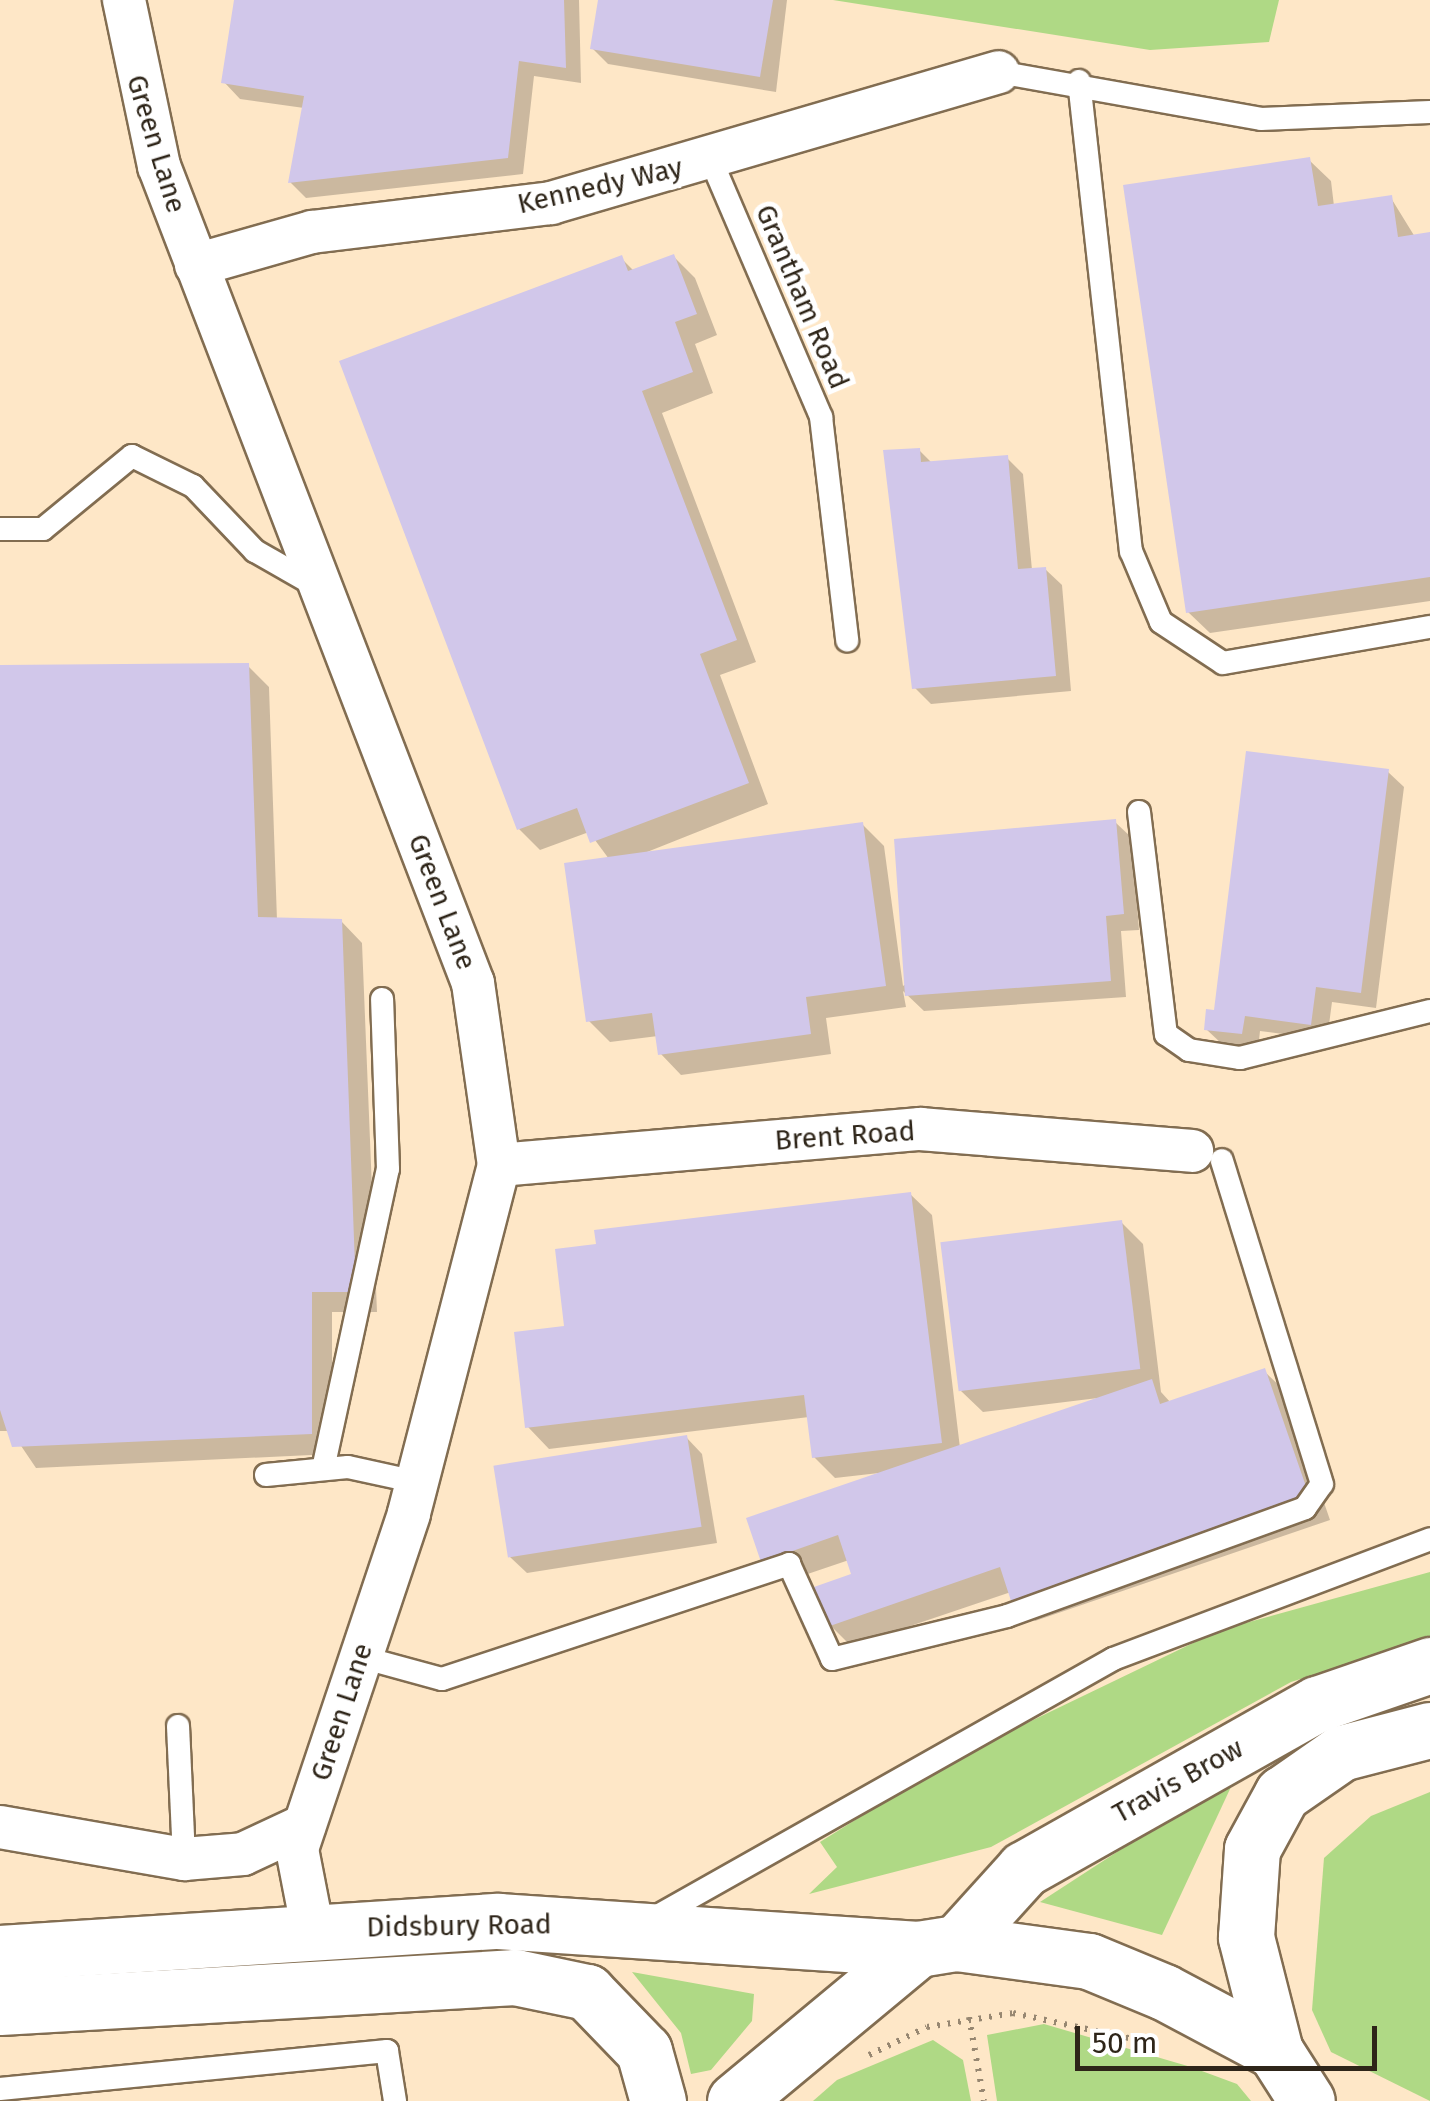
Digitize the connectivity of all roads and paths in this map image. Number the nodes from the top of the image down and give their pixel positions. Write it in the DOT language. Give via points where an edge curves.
graph roads {
  1 [pos="124,0"];
  2 [pos="998,72"];
  3 [pos="1079,81"];
  4 [pos="1430,112"];
  5 [pos="711,160"];
  6 [pos="196,265"];
  7 [pos="0,529"];
  8 [pos="325,591"];
  9 [pos="1430,628"];
  10 [pos="848,640"];
  11 [pos="1139,812"];
  12 [pos="382,999"];
  13 [pos="1430,1011"];
  14 [pos="1207,1155"];
  15 [pos="499,1165"];
  16 [pos="323,1470"];
  17 [pos="266,1475"];
  18 [pos="417,1482"];
  19 [pos="1430,1539"];
  20 [pos="361,1657"];
  21 [pos="1430,1665"];
  22 [pos="178,1726"];
  23 [pos="1430,1730"];
  24 [pos="305,1824"];
  25 [pos="0,1826"];
  26 [pos="184,1859"];
  27 [pos="638,1925"];
  28 [pos="313,1930"];
  29 [pos="937,1946"];
  30 [pos="0,1953"];
  31 [pos="514,1977"];
  32 [pos="0,2007"];
  33 [pos="970,2016"];
  34 [pos="1142,2042"];
  35 [pos="864,2058"];
  36 [pos="1304,2081"];
  37 [pos="0,2089"];
  38 [pos="395,2101"];
  39 [pos="658,2101"];
  40 [pos="735,2101"];
  41 [pos="984,2101"];
  1 -- 6 [label="street, Green Lane" via="146,126"];
  2 -- 3 [label="lane"];
  2 -- 5 [label="street, Kennedy Way"];
  3 -- 4 [label="lane" via="1260,119"];
  3 -- 9 [label="lane" via="1132,551 1161,622 1223,663"];
  5 -- 6 [label="street, Kennedy Way" via="551,203 312,232"];
  5 -- 10 [label="lane, Grantham Road" via="821,417"];
  6 -- 8 [label="street, Green Lane"];
  7 -- 8 [label="lane" via="43,529 132,456 144,458 193,486 255,551"];
  8 -- 15 [label="street, Green Lane" via="473,983"];
  11 -- 13 [label="lane" via="1166,1034 1189,1050 1240,1058"];
  12 -- 16 [label="lane" via="388,1169"];
  14 -- 15 [label="street, Brent Road" via="920,1129"];
  14 -- 20 [label="lane" via="1322,1484 1305,1508 1007,1616 832,1659 789,1564 442,1679"];
  15 -- 18 [label="street, Green Lane"];
  16 -- 17 [label="lane"];
  16 -- 18 [label="lane"];
  18 -- 20 [label="street, Green Lane"];
  19 -- 27 [label="lane" via="1112,1660 962,1737 721,1888"];
  20 -- 24 [label="street, Green Lane"];
  21 -- 29 [label="main road, Travis Brow" via="1317,1704 1040,1859"];
  22 -- 26 [label="lane"];
  23 -- 36 [label="main road" via="1341,1753 1282,1794 1252,1849 1246,1937"];
  24 -- 26 [label="street" via="242,1854"];
  24 -- 28 [label="street, Green Lane" via="297,1872"];
  25 -- 26 [label="street"];
  27 -- 28 [label="main road, Didsbury Road"];
  27 -- 29 [label="main road, Didsbury Road"];
  27 -- 31 [label="lane"];
  28 -- 30 [label="main road, Didsbury Road"];
  29 -- 36 [label="main road, Didsbury Road" via="1089,1962"];
  29 -- 40 [label="main road, Travis Brow"];
  31 -- 32 [label="main road, Didsbury Road"];
  31 -- 39 [label="main road, Didsbury Road" via="587,1992 644,2052"];
  33 -- 34 [label="path" via="1047,2016"];
  33 -- 35 [label="path"];
  33 -- 41 [label="path"];
  37 -- 38 [label="lane" via="387,2051"];
}
